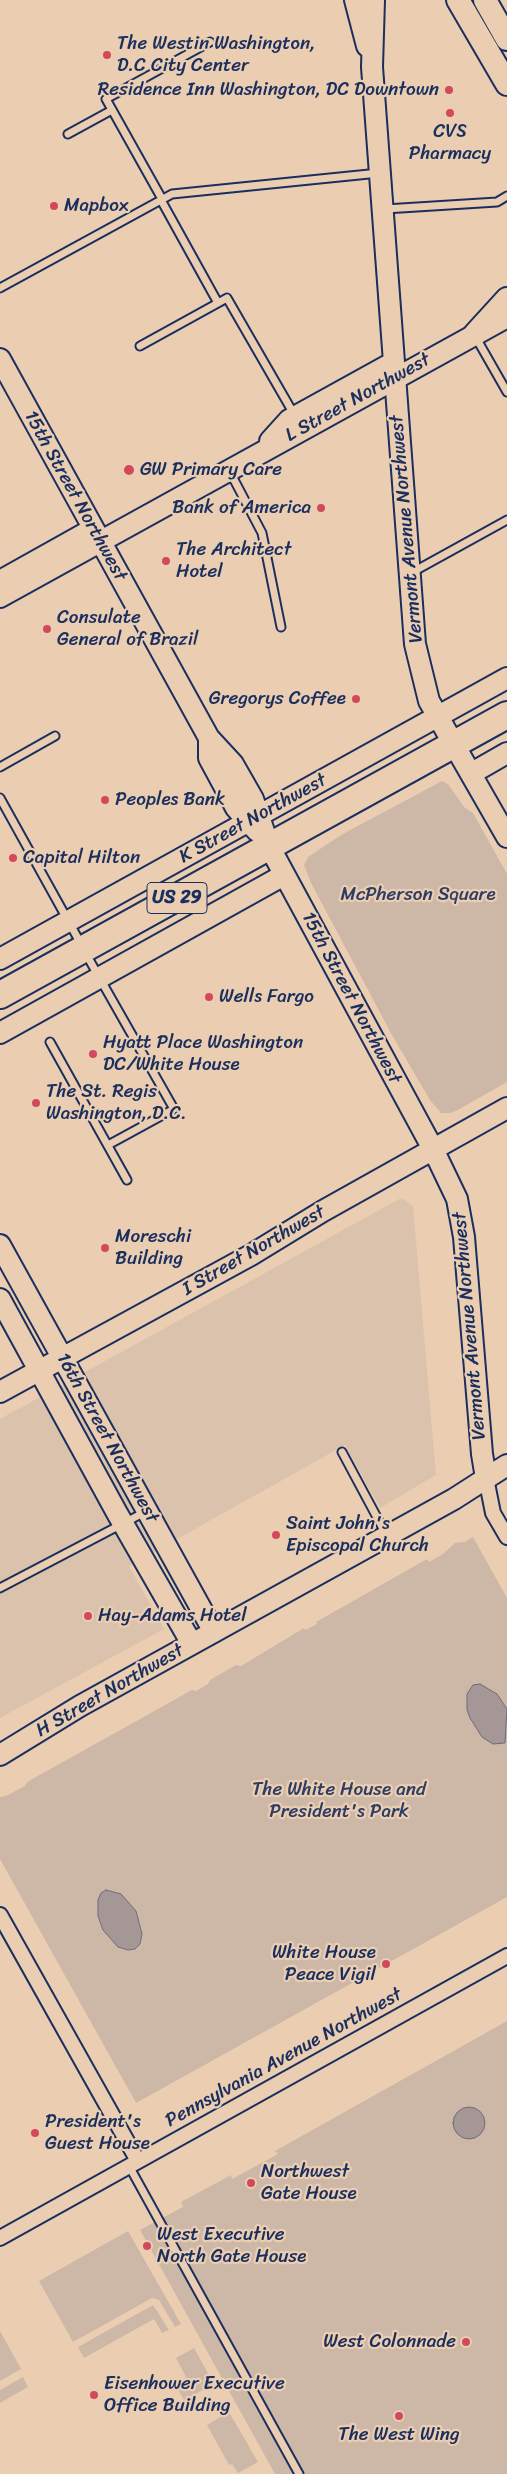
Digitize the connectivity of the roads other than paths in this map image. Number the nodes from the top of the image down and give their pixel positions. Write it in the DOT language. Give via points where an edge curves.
graph roads {
  1 [pos="356,0"];
  2 [pos="374,0"];
  3 [pos="458,0"];
  4 [pos="485,0"];
  5 [pos="507,39"];
  6 [pos="210,42"];
  7 [pos="372,67"];
  8 [pos="507,84"];
  9 [pos="112,110"];
  10 [pos="68,134"];
  11 [pos="380,173"];
  12 [pos="507,196"];
  13 [pos="162,199"];
  14 [pos="382,210"];
  15 [pos="0,288"];
  16 [pos="507,300"];
  17 [pos="218,303"];
  18 [pos="507,317"];
  19 [pos="475,334"];
  20 [pos="140,346"];
  21 [pos="0,360"];
  22 [pos="395,370"];
  23 [pos="507,392"];
  24 [pos="299,423"];
  25 [pos="229,470"];
  26 [pos="507,520"];
  27 [pos="97,536"];
  28 [pos="411,573"];
  29 [pos="0,581"];
  30 [pos="0,597"];
  31 [pos="281,626"];
  32 [pos="507,678"];
  33 [pos="507,715"];
  34 [pos="438,716"];
  35 [pos="55,736"];
  36 [pos="454,743"];
  37 [pos="507,753"];
  38 [pos="0,767"];
  39 [pos="472,773"];
  40 [pos="0,798"];
  41 [pos="253,818"];
  42 [pos="507,837"];
  43 [pos="269,846"];
  44 [pos="284,875"];
  45 [pos="68,922"];
  46 [pos="84,950"];
  47 [pos="0,959"];
  48 [pos="100,977"];
  49 [pos="0,996"];
  50 [pos="0,1033"];
  51 [pos="50,1042"];
  52 [pos="507,1108"];
  53 [pos="108,1145"];
  54 [pos="433,1149"];
  55 [pos="127,1180"];
  56 [pos="0,1245"];
  57 [pos="0,1298"];
  58 [pos="62,1359"];
  59 [pos="40,1371"];
  60 [pos="0,1392"];
  61 [pos="342,1452"];
  62 [pos="507,1465"];
  63 [pos="486,1478"];
  64 [pos="147,1510"];
  65 [pos="123,1523"];
  66 [pos="387,1536"];
  67 [pos="507,1537"];
  68 [pos="0,1588"];
  69 [pos="214,1632"];
  70 [pos="192,1644"];
  71 [pos="0,1754"];
  72 [pos="0,1915"];
  73 [pos="507,1956"];
  74 [pos="133,2164"];
  75 [pos="0,2238"];
  76 [pos="299,2474"];
  1 -- 7 [label="street, Vermont Avenue Northwest"];
  2 -- 7 [label="street, Vermont Avenue Northwest"];
  3 -- 8 [label="main road"];
  4 -- 5 [label="main road"];
  6 -- 9 [label="lane" via="106,99"];
  7 -- 11 [label="street, Vermont Avenue Northwest"];
  9 -- 10 [label="lane"];
  9 -- 13 [label="lane"];
  11 -- 13 [label="lane" via="172,194"];
  11 -- 14 [label="street, Vermont Avenue Northwest"];
  12 -- 14 [label="lane" via="497,202"];
  13 -- 15 [label="lane"];
  13 -- 17 [label="lane"];
  14 -- 22 [label="street, Vermont Avenue Northwest"];
  16 -- 19 [label="main road"];
  17 -- 20 [label="lane"];
  17 -- 24 [label="lane" via="227,298"];
  18 -- 19 [label="street, L Street Northwest"];
  19 -- 22 [label="street, L Street Northwest"];
  19 -- 23 [label="lane"];
  21 -- 27 [label="street, 15th Street Northwest"];
  22 -- 24 [label="street, L Street Northwest"];
  22 -- 28 [label="street, Vermont Avenue Northwest"];
  24 -- 25 [label="street, L Street Northwest" via="259,454"];
  25 -- 27 [label="street, L Street Northwest"];
  25 -- 31 [label="lane" via="262,533"];
  26 -- 28 [label="lane"];
  27 -- 29 [label="street"];
  27 -- 30 [label="street, L Street Northwest"];
  27 -- 41 [label="street, 15th Street Northwest" via="209,738 232,764 253,799"];
  28 -- 34 [label="street, Vermont Avenue Northwest" via="419,667 425,692"];
  32 -- 34 [label="street, K Street Northwest"];
  33 -- 36 [label="highway, K Street Northwest / US 29"];
  34 -- 36 [label="street, Vermont Avenue Northwest"];
  34 -- 41 [label="street, K Street Northwest"];
  35 -- 38 [label="lane"];
  36 -- 39 [label="street"];
  36 -- 43 [label="highway, K Street Northwest / US 29"];
  37 -- 39 [label="street"];
  39 -- 42 [label="street"];
  40 -- 45 [label="lane"];
  41 -- 43 [label="street, 15th Street Northwest"];
  41 -- 45 [label="street, K Street Northwest"];
  43 -- 44 [label="street, 15th Street Northwest"];
  43 -- 46 [label="highway, K Street Northwest / US 29"];
  44 -- 48 [label="street"];
  44 -- 54 [label="street, 15th Street Northwest"];
  45 -- 46 [label="lane"];
  45 -- 47 [label="street, K Street Northwest"];
  46 -- 48 [label="lane"];
  46 -- 49 [label="highway, K Street Northwest / US 29"];
  48 -- 50 [label="street"];
  48 -- 53 [label="lane" via="174,1109"];
  51 -- 53 [label="lane"];
  52 -- 54 [label="street, I Street Northwest"];
  53 -- 55 [label="lane"];
  54 -- 58 [label="street, I Street Northwest" via="251,1255"];
  54 -- 63 [label="street, Vermont Avenue Northwest" via="460,1211"];
  56 -- 58 [label="street, 16th Street Northwest"];
  57 -- 59 [label="street, 16th Street Northwest"];
  58 -- 59 [label="street, I Street Northwest"];
  58 -- 64 [label="street, 16th Street Northwest"];
  59 -- 60 [label="street, I Street Northwest"];
  59 -- 65 [label="street, 16th Street Northwest"];
  61 -- 66 [label="lane"];
  62 -- 63 [label="street, H Street Northwest"];
  63 -- 66 [label="street, H Street Northwest"];
  63 -- 67 [label="street" via="493,1512"];
  64 -- 65 [label="lane"];
  64 -- 69 [label="street, 16th Street Northwest"];
  65 -- 68 [label="lane"];
  65 -- 70 [label="street, 16th Street Northwest"];
  66 -- 69 [label="street, H Street Northwest"];
  69 -- 70 [label="street, H Street Northwest"];
  70 -- 71 [label="street, H Street Northwest"];
  72 -- 74 [label="street"];
  73 -- 74 [label="street, Pennsylvania Avenue Northwest"];
  74 -- 75 [label="street, Pennsylvania Avenue Northwest"];
  74 -- 76 [label="lane"];
}
